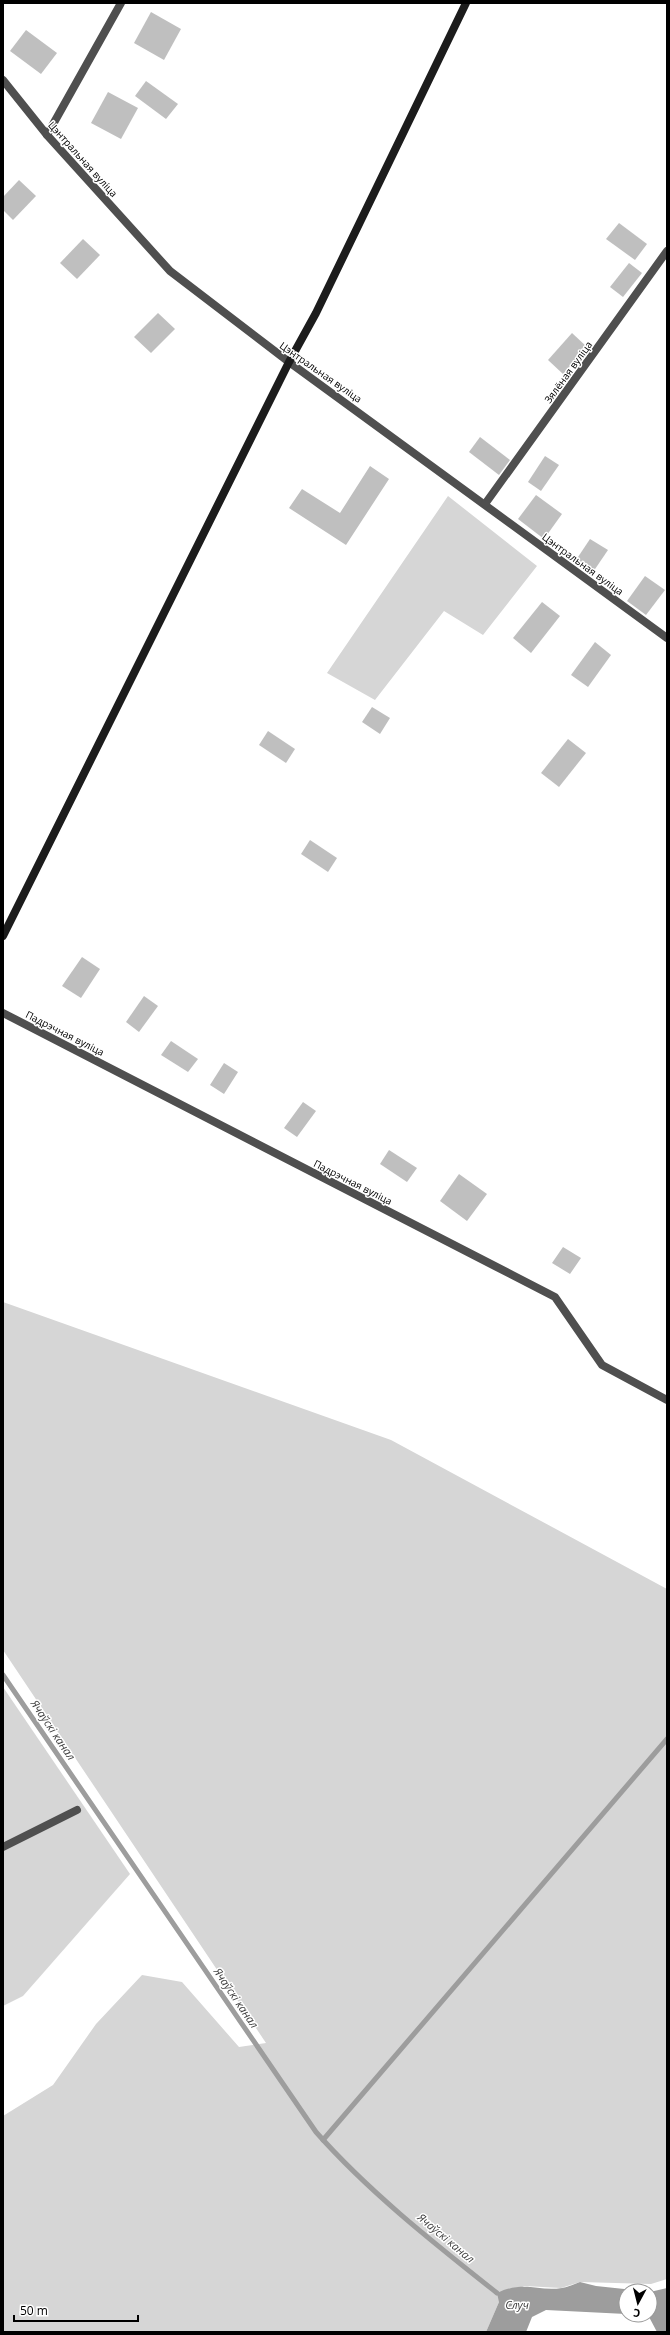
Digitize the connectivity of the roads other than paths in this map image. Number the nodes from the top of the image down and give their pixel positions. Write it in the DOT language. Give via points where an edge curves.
graph roads {
  1 [pos="121,3"];
  2 [pos="466,3"];
  3 [pos="3,80"];
  4 [pos="47,135"];
  5 [pos="667,252"];
  6 [pos="289,362"];
  7 [pos="485,504"];
  8 [pos="667,638"];
  9 [pos="3,936"];
  10 [pos="3,1013"];
  11 [pos="667,1400"];
  12 [pos="77,1810"];
  13 [pos="3,1847"];
  1 -- 4 [label="street"];
  2 -- 6 [label="main road" via="316,313"];
  3 -- 4 [label="street, Цэнтральная вуліца"];
  4 -- 6 [label="street, Цэнтральная вуліца" via="170,271"];
  5 -- 7 [label="street, Зялёная вуліца"];
  6 -- 7 [label="street, Цэнтральная вуліца"];
  6 -- 9 [label="main road"];
  7 -- 8 [label="street, Цэнтральная вуліца"];
  10 -- 11 [label="street, Падрэчная вуліца" via="555,1297 602,1365"];
  12 -- 13 [label="street"];
}
